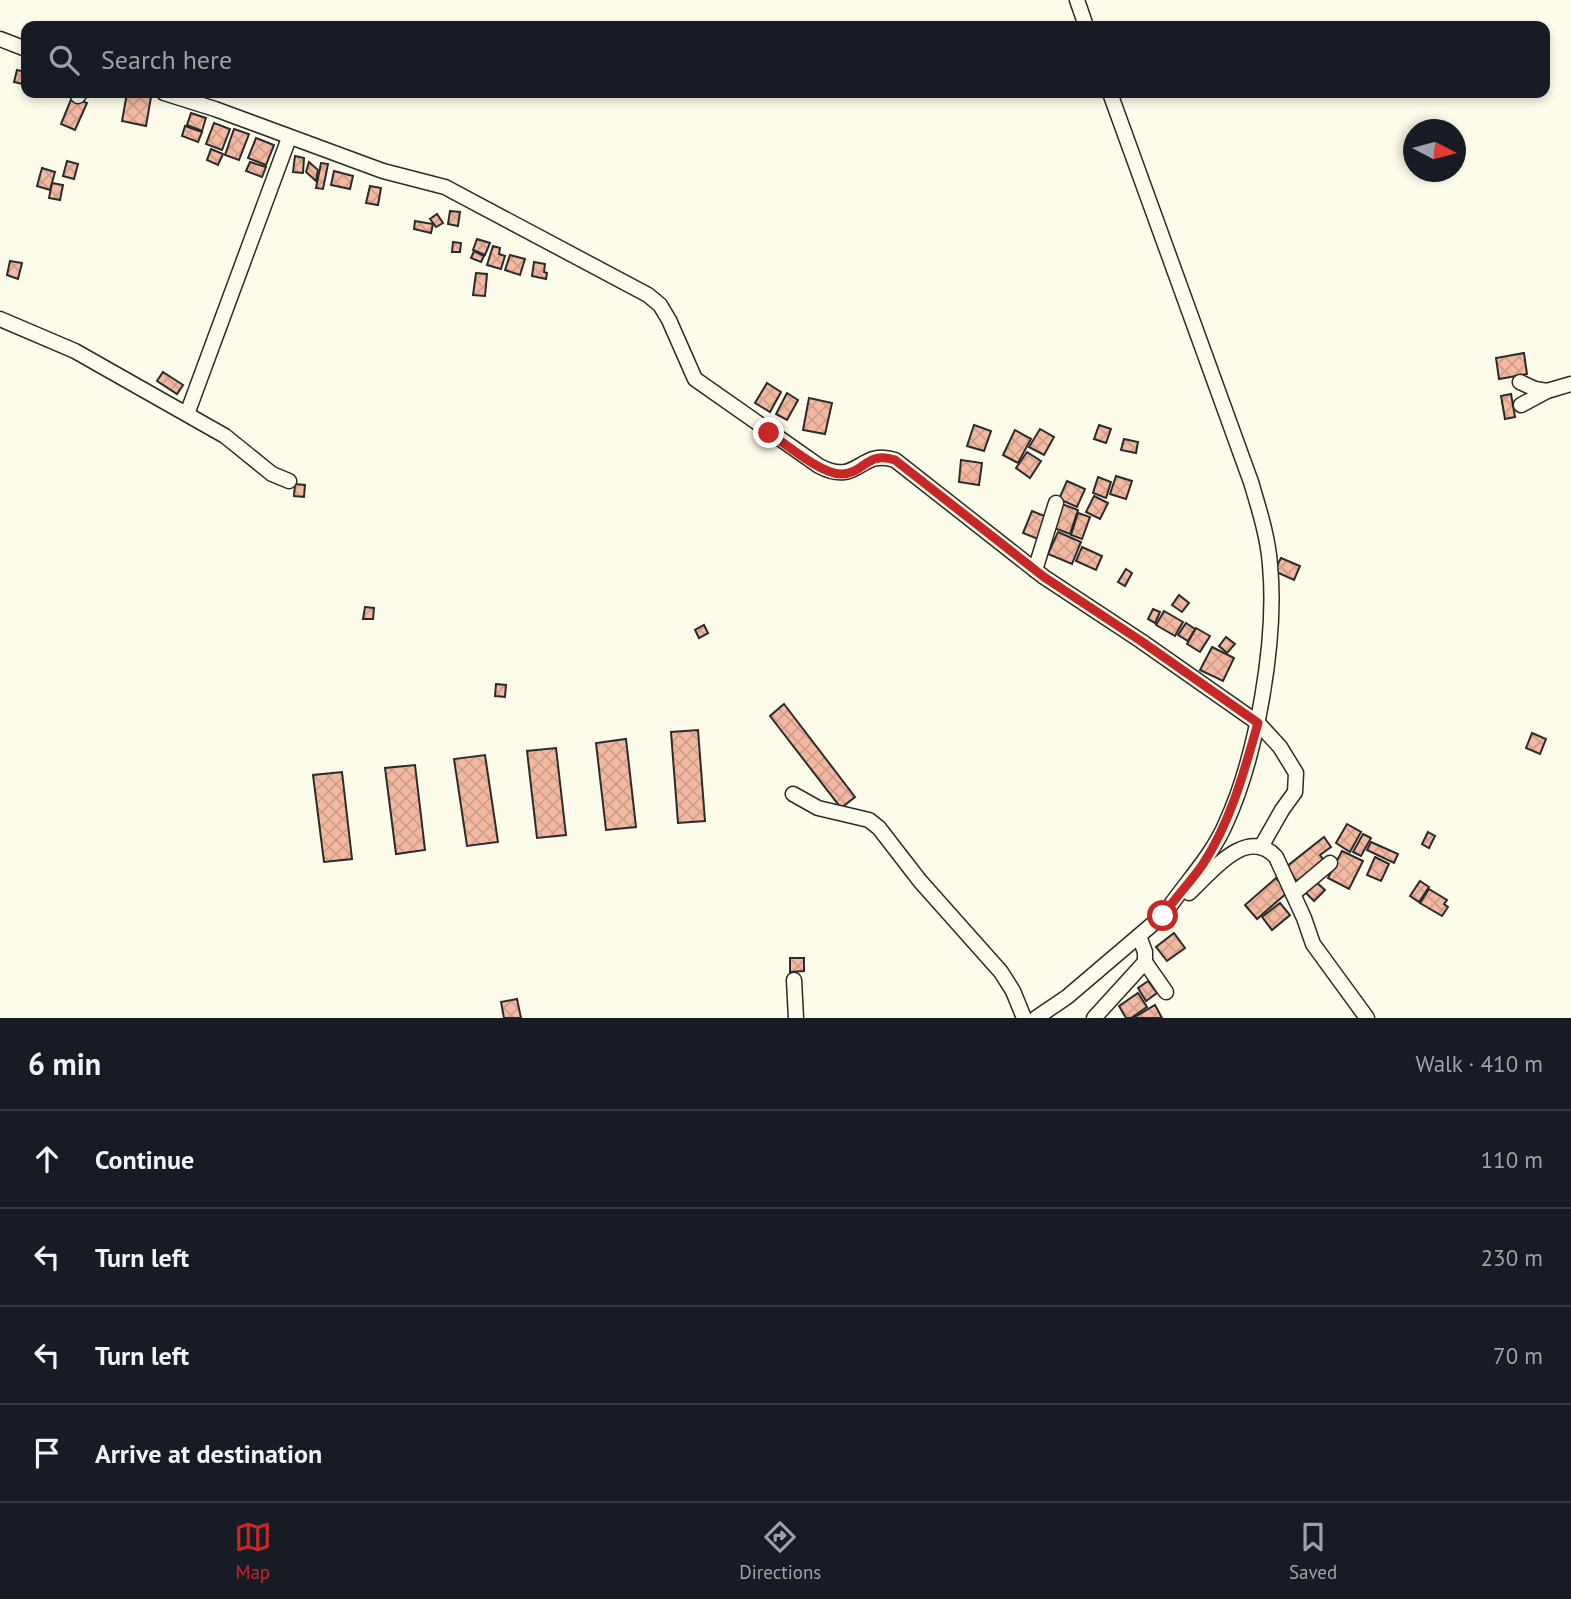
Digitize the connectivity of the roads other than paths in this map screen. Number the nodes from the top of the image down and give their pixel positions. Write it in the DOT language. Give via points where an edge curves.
graph roads {
  1 [pos="1077,0"];
  2 [pos="1084,21"];
  3 [pos="0,39"];
  4 [pos="21,47"];
  5 [pos="180,98"];
  6 [pos="1112,98"];
  7 [pos="289,138"];
  8 [pos="0,319"];
  9 [pos="1520,382"];
  10 [pos="1571,384"];
  11 [pos="1547,391"];
  12 [pos="1521,405"];
  13 [pos="187,414"];
  14 [pos="289,481"];
  15 [pos="1056,503"];
  16 [pos="1035,570"];
  17 [pos="1258,723"];
  18 [pos="793,794"];
  19 [pos="1261,847"];
  20 [pos="1330,863"];
  21 [pos="1293,894"];
  22 [pos="1163,916"];
  23 [pos="1139,936"];
  24 [pos="1145,962"];
  25 [pos="794,980"];
  26 [pos="1166,992"];
  27 [pos="796,1018"];
  28 [pos="1024,1018"];
  29 [pos="1036,1018"];
  30 [pos="1094,1018"];
  31 [pos="1367,1018"];
  1 -- 2 [label="street"];
  3 -- 4 [label="street"];
  5 -- 7 [label="street"];
  6 -- 17 [label="street" via="1263,522 1270,610"];
  7 -- 13 [label="street"];
  7 -- 16 [label="street" via="457,193 648,295 669,320 695,379 769,433 818,466 839,474 877,457 895,460"];
  8 -- 13 [label="street" via="75,351"];
  9 -- 11 [label="street"];
  10 -- 11 [label="street"];
  11 -- 12 [label="street"];
  13 -- 14 [label="street"];
  15 -- 16 [label="street"];
  16 -- 17 [label="street"];
  17 -- 19 [label="street" via="1296,774 1295,792"];
  17 -- 22 [label="street" via="1226,823 1202,866"];
  18 -- 28 [label="street" via="818,808 869,820 879,828 1001,972"];
  19 -- 21 [label="street" via="1276,857"];
  19 -- 22 [label="street" via="1238,848"];
  20 -- 21 [label="street"];
  21 -- 31 [label="street" via="1314,944"];
  22 -- 23 [label="street"];
  23 -- 24 [label="street"];
  23 -- 29 [label="street"];
  24 -- 26 [label="street"];
  24 -- 30 [label="street"];
  25 -- 27 [label="street"];
}
